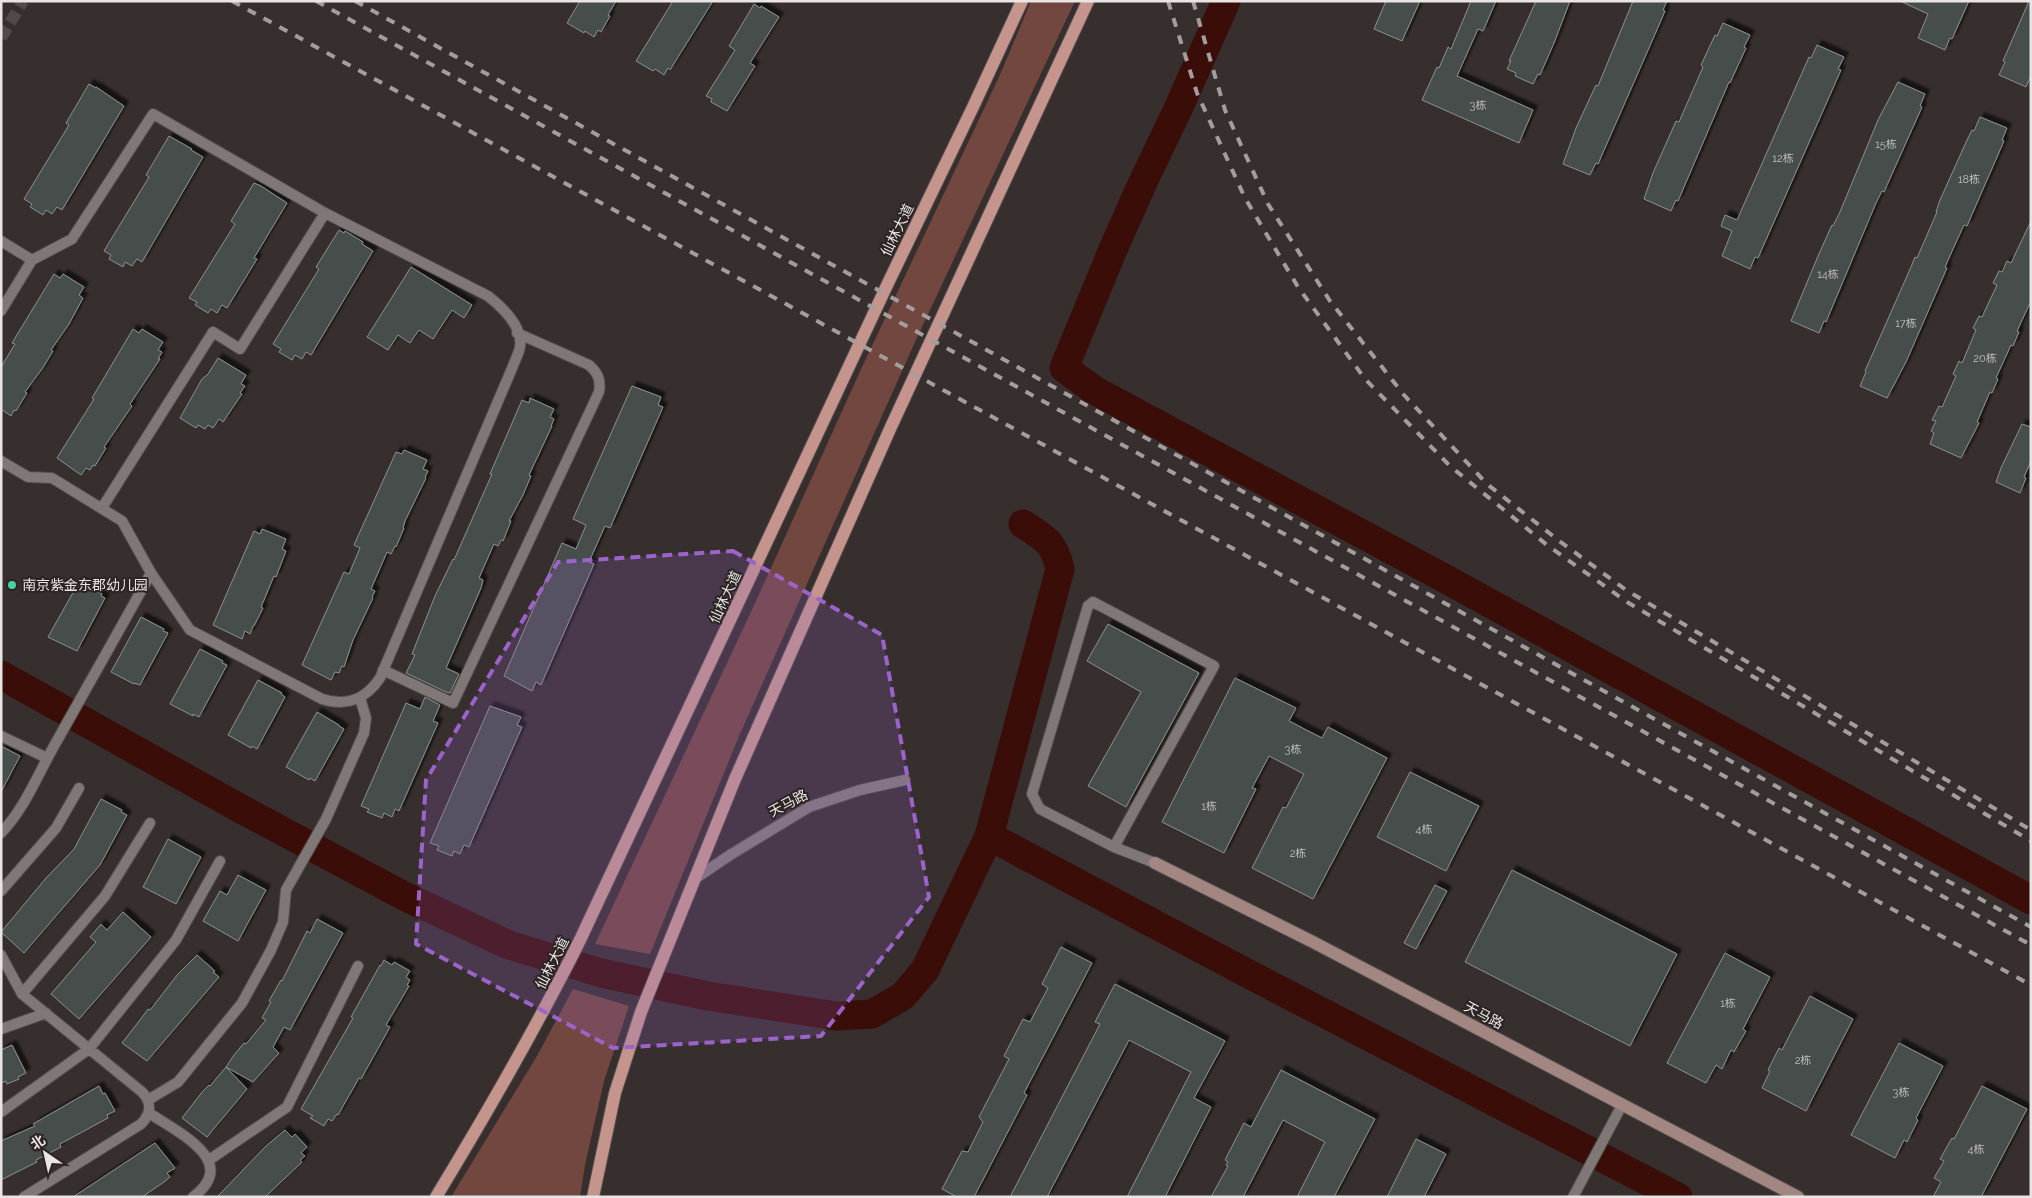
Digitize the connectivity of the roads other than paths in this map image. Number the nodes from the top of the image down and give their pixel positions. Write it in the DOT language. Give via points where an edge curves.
graph roads {
  1 [pos="1022,1"];
  2 [pos="1088,1"];
  3 [pos="325,213"];
  4 [pos="1,241"];
  5 [pos="32,260"];
  6 [pos="1,310"];
  7 [pos="517,333"];
  8 [pos="1,461"];
  9 [pos="102,508"];
  10 [pos="151,573"];
  11 [pos="383,670"];
  12 [pos="360,698"];
  13 [pos="1,736"];
  14 [pos="47,758"];
  15 [pos="906,780"];
  16 [pos="79,788"];
  17 [pos="150,823"];
  18 [pos="1,833"];
  19 [pos="1114,847"];
  20 [pos="220,862"];
  21 [pos="1155,863"];
  22 [pos="696,878"];
  23 [pos="1,891"];
  24 [pos="1,955"];
  25 [pos="358,966"];
  26 [pos="22,994"];
  27 [pos="46,1014"];
  28 [pos="1,1029"];
  29 [pos="89,1049"];
  30 [pos="148,1100"];
  31 [pos="1622,1104"];
  32 [pos="1,1112"];
  33 [pos="149,1113"];
  34 [pos="209,1160"];
  35 [pos="24,1197"];
  36 [pos="193,1197"];
  37 [pos="436,1197"];
  38 [pos="593,1197"];
  39 [pos="1573,1197"];
  40 [pos="1798,1197"];
  1 -- 37 [label="main road, 仙林大道" via="580,940 488,1110"];
  2 -- 22 [label="main road" via="890,429 743,762"];
  3 -- 5 [label="lane" via="153,114 72,239"];
  3 -- 7 [label="lane" via="488,296 506,312"];
  3 -- 9 [label="lane" via="240,349 213,332"];
  4 -- 5 [label="lane"];
  5 -- 6 [label="lane"];
  7 -- 11 [label="lane" via="520,345 513,366"];
  7 -- 11 [label="lane" via="589,365 599,379 599,392 452,703"];
  8 -- 9 [label="lane" via="28,477 52,478"];
  9 -- 10 [label="lane" via="122,521"];
  10 -- 12 [label="lane" via="190,630 322,699 341,703"];
  10 -- 14 [label="lane"];
  11 -- 12 [label="lane" via="375,686"];
  12 -- 30 [label="lane" via="366,718 364,733 326,819 286,890 283,922 271,950 242,1003 178,1082"];
  13 -- 14 [label="lane"];
  14 -- 18 [label="lane" via="15,819"];
  15 -- 22 [label="lane, 天马路" via="860,790 808,807"];
  16 -- 23 [label="lane" via="56,828"];
  17 -- 26 [label="lane" via="105,896"];
  19 -- 19 [label="lane" via="1040,809 1032,794 1088,606 1093,602 1214,666"];
  19 -- 21 [label="lane"];
  20 -- 29 [label="lane" via="176,940"];
  21 -- 31 [label="street, 天马路"];
  22 -- 38 [label="main road" via="641,1012 614,1093"];
  24 -- 26 [label="lane"];
  25 -- 34 [label="lane" via="287,1107"];
  26 -- 27 [label="lane"];
  27 -- 28 [label="lane"];
  27 -- 29 [label="lane"];
  29 -- 30 [label="lane"];
  29 -- 32 [label="lane"];
  30 -- 33 [label="lane"];
  31 -- 39 [label="lane"];
  31 -- 40 [label="street, 天马路"];
  33 -- 34 [label="lane" via="197,1146"];
  33 -- 35 [label="lane" via="141,1124"];
  34 -- 36 [label="lane" via="207,1182"];
}
